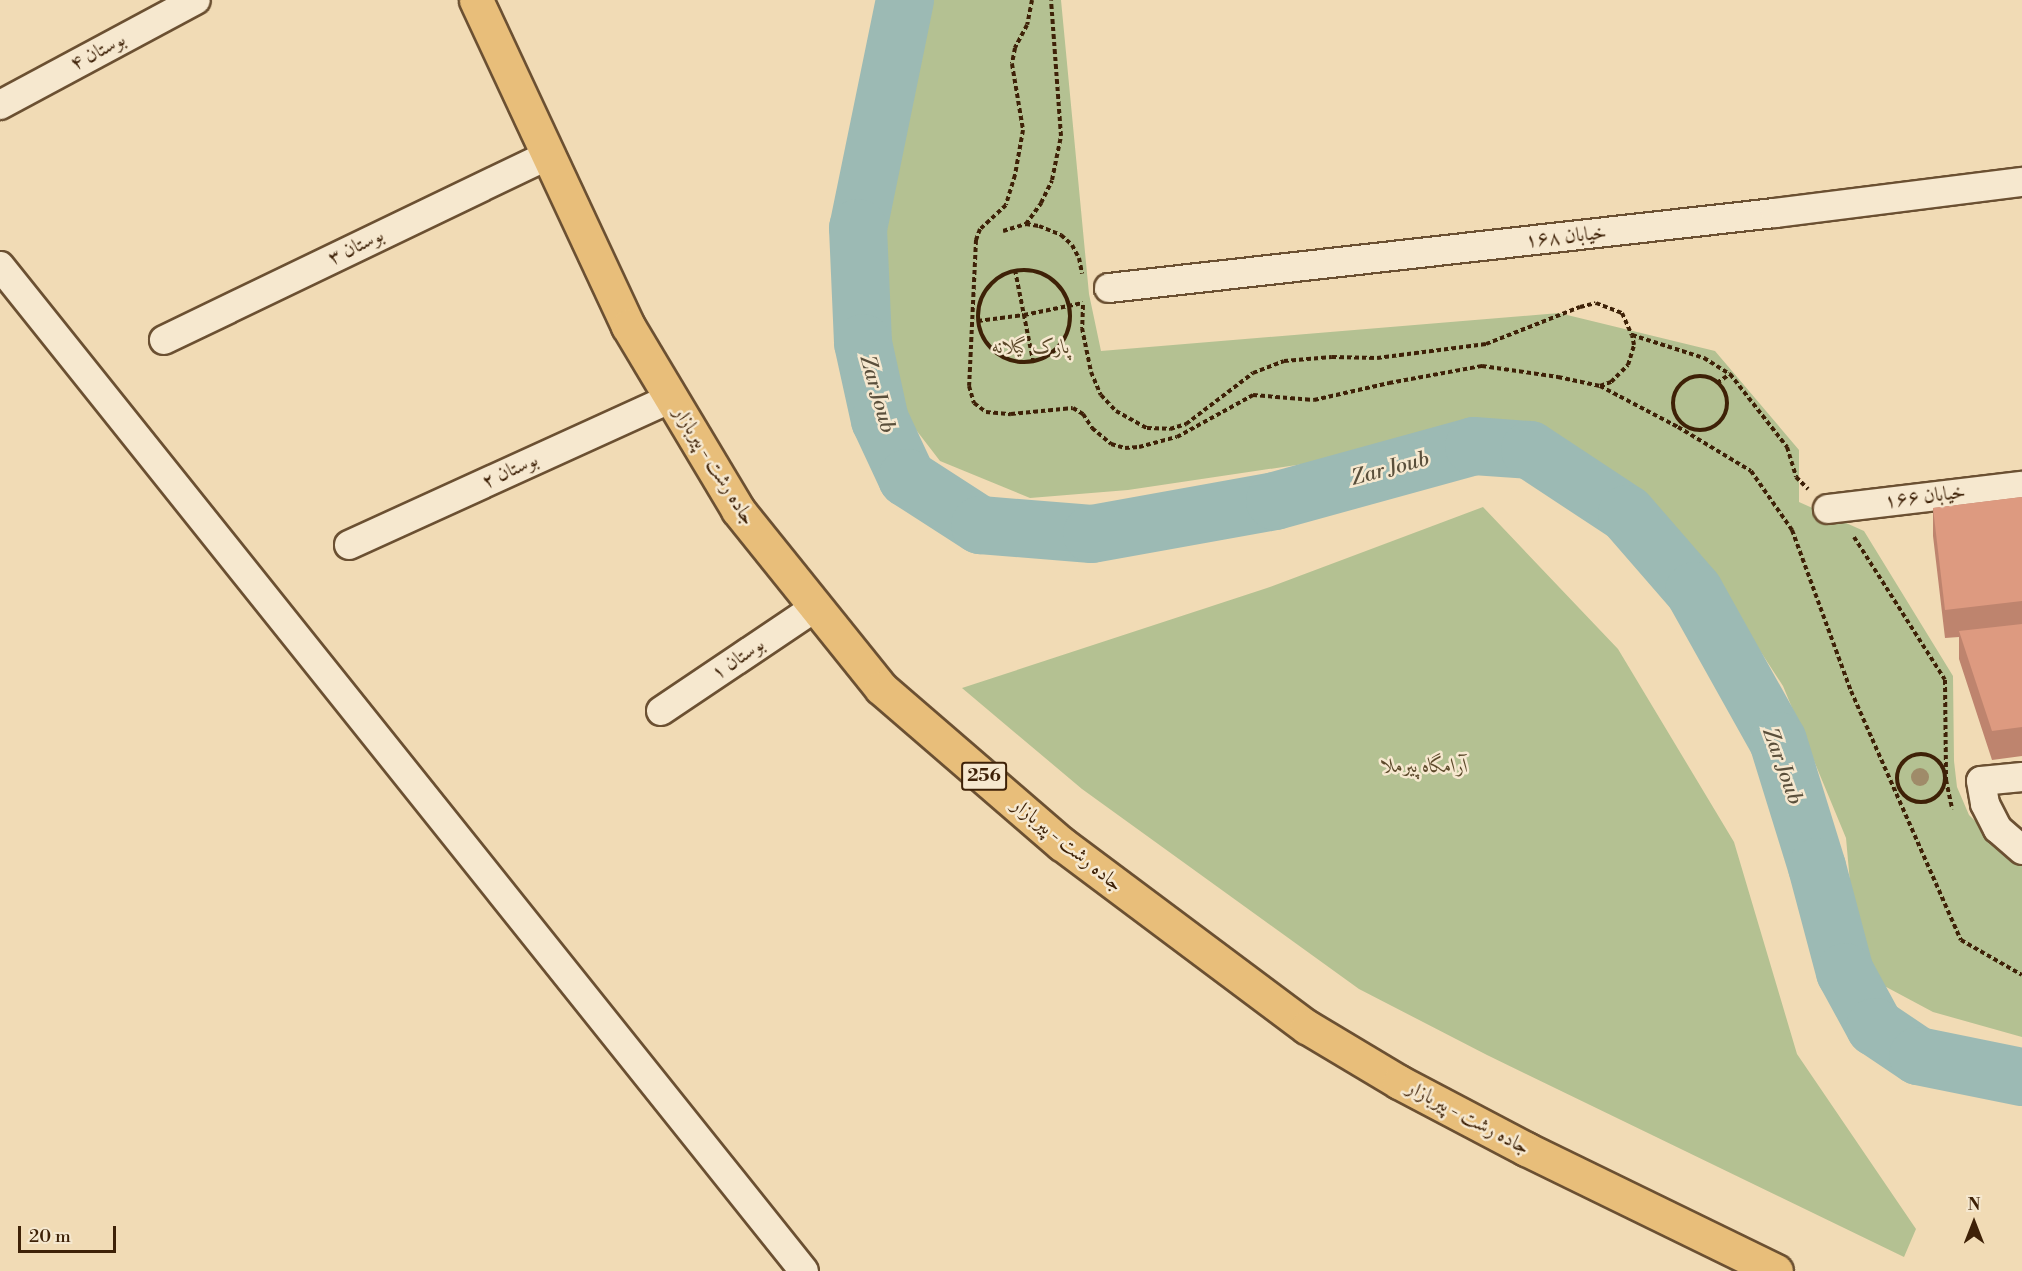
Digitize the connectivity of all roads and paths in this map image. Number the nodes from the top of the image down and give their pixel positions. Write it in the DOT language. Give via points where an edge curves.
graph roads {
  1 [pos="196,0"];
  2 [pos="476,0"];
  3 [pos="1032,0"];
  4 [pos="1051,0"];
  5 [pos="0,105"];
  6 [pos="548,155"];
  7 [pos="2022,182"];
  8 [pos="1026,224"];
  9 [pos="1003,231"];
  10 [pos="0,266"];
  11 [pos="1015,270"];
  12 [pos="1083,279"];
  13 [pos="1097,292"];
  14 [pos="1084,303"];
  15 [pos="1070,304"];
  16 [pos="1024,315"];
  17 [pos="978,321"];
  18 [pos="1632,335"];
  19 [pos="164,340"];
  20 [pos="1033,361"];
  21 [pos="1730,374"];
  22 [pos="1717,382"];
  23 [pos="1600,386"];
  24 [pos="671,398"];
  25 [pos="1682,423"];
  26 [pos="1678,427"];
  27 [pos="2022,486"];
  28 [pos="1828,508"];
  29 [pos="349,545"];
  30 [pos="816,607"];
  31 [pos="661,711"];
  32 [pos="2022,777"];
  33 [pos="1946,780"];
  34 [pos="1954,812"];
  35 [pos="2022,850"];
  36 [pos="2022,975"];
  37 [pos="804,1271"];
  38 [pos="1776,1271"];
  1 -- 5 [label="street, بوستان ۴"];
  2 -- 6 [label="main road, جاده رشت - پیربازار / 256"];
  3 -- 23 [label="path" via="1012,64 1023,130 1015,175 1006,205 980,229 976,240 969,386 970,395 980,408 1011,414 1073,408 1111,444 1132,448 1177,437 1253,395 1314,400 1482,366"];
  4 -- 8 [label="path" via="1061,136 1052,180"];
  6 -- 19 [label="street, بوستان ۳"];
  6 -- 24 [label="main road, جاده رشت - پیربازار / 256" via="628,326"];
  7 -- 13 [label="street, خیابان ۱۶۸"];
  8 -- 9 [label="path"];
  8 -- 12 [label="path" via="1051,230 1072,244"];
  10 -- 37 [label="street"];
  11 -- 15 [label="path" via="1030,269 1049,276 1065,291"];
  11 -- 16 [label="path"];
  11 -- 17 [label="path" via="1002,274 983,294"];
  13 -- 14 [label="path"];
  14 -- 15 [label="path"];
  14 -- 18 [label="path" via="1082,328 1091,372 1101,395 1116,411 1147,428 1170,429 1186,424 1252,373 1284,361 1377,358 1486,344 1596,303 1622,313"];
  15 -- 16 [label="path"];
  15 -- 20 [label="path" via="1068,334 1047,357"];
  16 -- 17 [label="path"];
  16 -- 20 [label="path"];
  17 -- 20 [label="path" via="991,348 1003,357 1017,362"];
  18 -- 21 [label="path" via="1704,358"];
  18 -- 23 [label="path" via="1634,345 1628,365 1611,382"];
  21 -- 22 [label="path"];
  21 -- 28 [label="path" via="1787,447 1796,477"];
  22 -- 25 [label="path" via="1698,376 1679,386 1673,405"];
  22 -- 25 [label="path" via="1727,401 1720,421 1701,430"];
  23 -- 26 [label="path"];
  24 -- 29 [label="street, بوستان ۲"];
  24 -- 30 [label="main road, جاده رشت - پیربازار / 256" via="738,510"];
  25 -- 26 [label="path"];
  26 -- 36 [label="path" via="1751,471 1792,530 1851,691 1961,940"];
  27 -- 28 [label="street, خیابان ۱۶۶"];
  28 -- 33 [label="path" via="1857,541 1945,680"];
  30 -- 31 [label="street, بوستان ۱"];
  30 -- 38 [label="main road, جاده رشت - پیربازار / 256" via="881,688 1062,844 1306,1027 1526,1149"];
  32 -- 35 [label="street" via="1981,781 1985,804 1998,829"];
  33 -- 33 [label="path" via="1943,766 1933,756 1920,753 1907,757 1898,768 1897,782 1911,800 1934,798"];
  33 -- 34 [label="path"];
}
